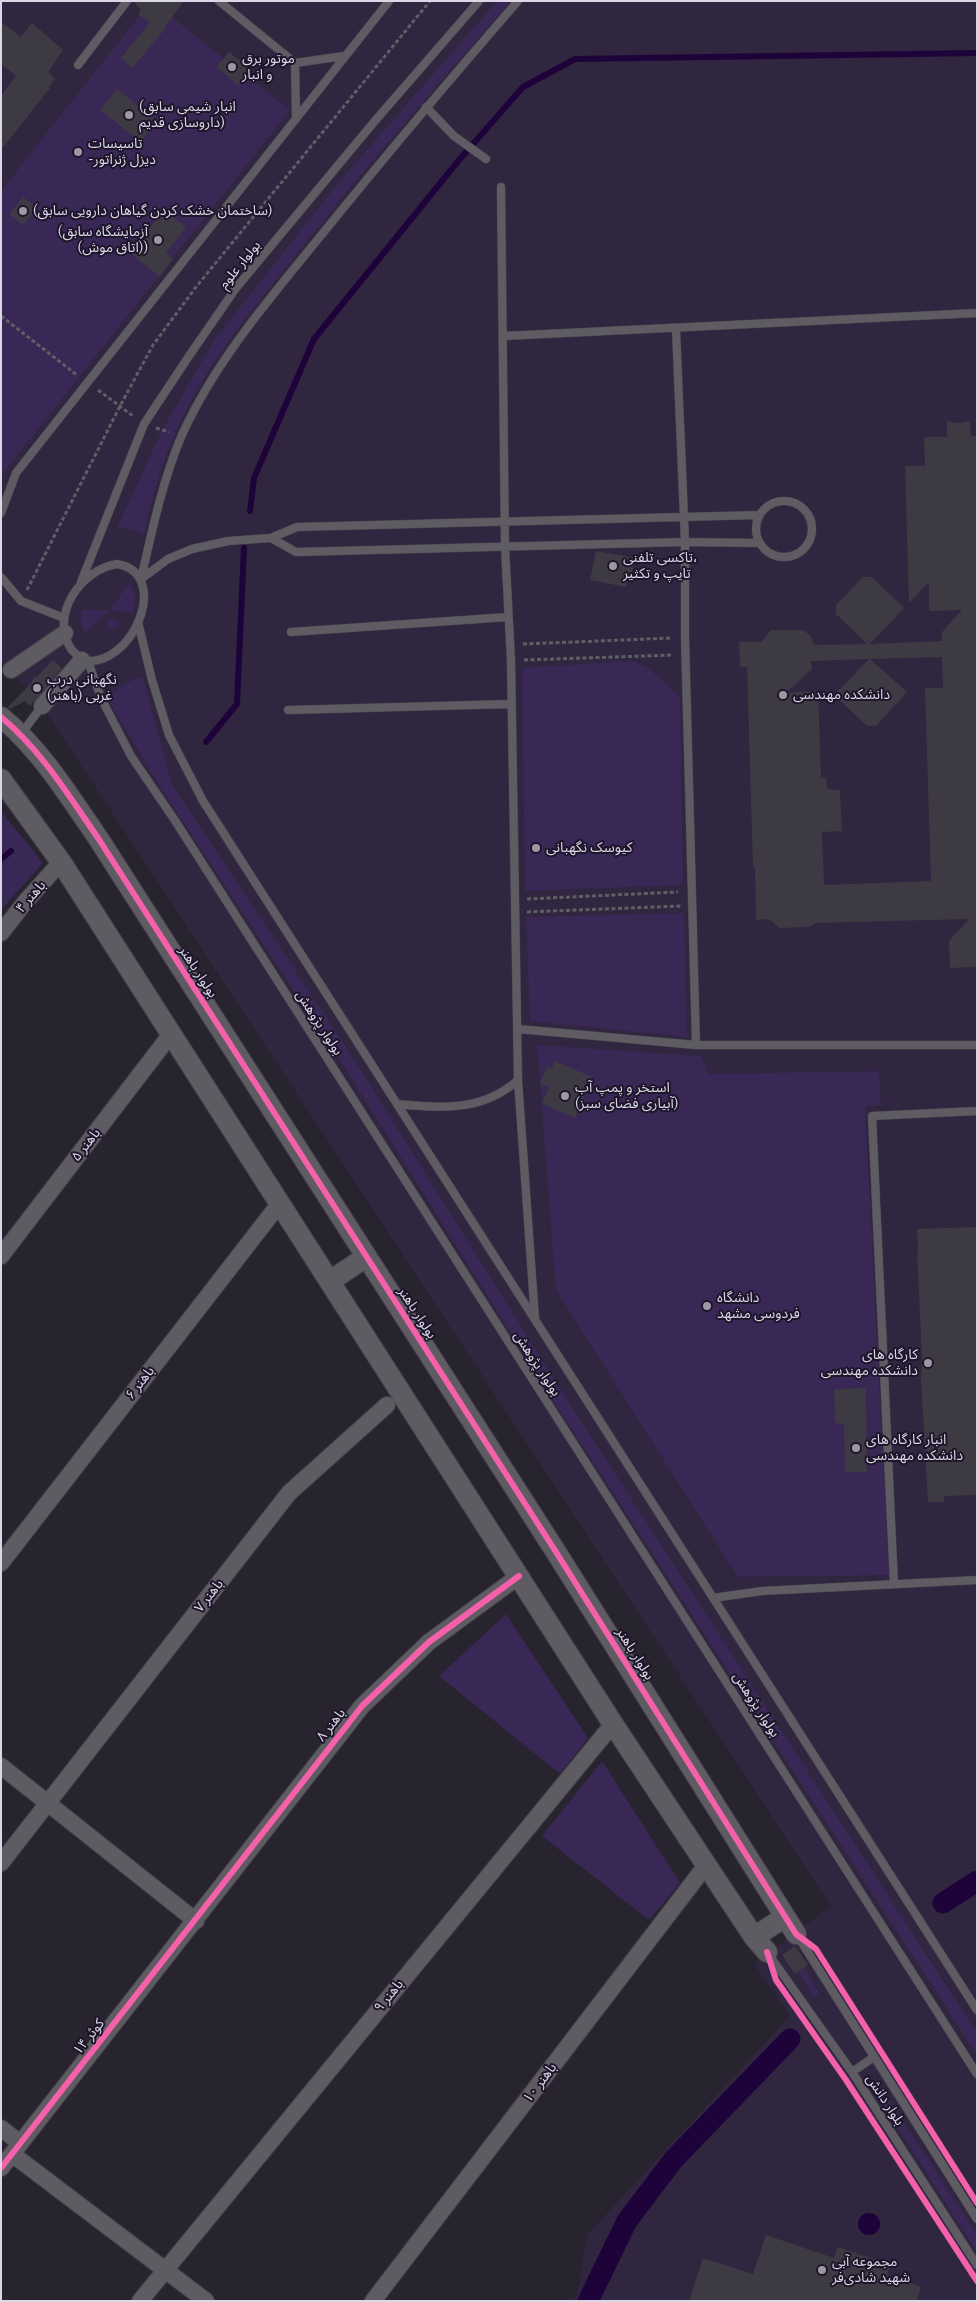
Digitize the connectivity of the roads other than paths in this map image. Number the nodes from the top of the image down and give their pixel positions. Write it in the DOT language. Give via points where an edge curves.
graph roads {
  1 [pos="127,1"];
  2 [pos="219,1"];
  3 [pos="389,1"];
  4 [pos="479,1"];
  5 [pos="518,1"];
  6 [pos="344,56"];
  7 [pos="295,62"];
  8 [pos="78,65"];
  9 [pos="426,107"];
  10 [pos="296,117"];
  11 [pos="486,159"];
  12 [pos="501,187"];
  13 [pos="977,314"];
  14 [pos="676,329"];
  15 [pos="504,336"];
  16 [pos="1,513"];
  17 [pos="759,515"];
  18 [pos="683,516"];
  19 [pos="506,522"];
  20 [pos="271,538"];
  21 [pos="685,542"];
  22 [pos="759,543"];
  23 [pos="505,547"];
  24 [pos="1,577"];
  25 [pos="141,579"];
  26 [pos="81,582"];
  27 [pos="508,617"];
  28 [pos="138,622"];
  29 [pos="65,625"];
  30 [pos="291,632"];
  31 [pos="85,661"];
  32 [pos="8,672"];
  33 [pos="511,704"];
  34 [pos="42,706"];
  35 [pos="288,710"];
  36 [pos="1,717"];
  37 [pos="21,734"];
  38 [pos="1,779"];
  39 [pos="61,862"];
  40 [pos="1,933"];
  41 [pos="518,1029"];
  42 [pos="171,1034"];
  43 [pos="977,1045"];
  44 [pos="696,1046"];
  45 [pos="518,1080"];
  46 [pos="397,1104"];
  47 [pos="977,1112"];
  48 [pos="280,1203"];
  49 [pos="1,1256"];
  50 [pos="366,1257"];
  51 [pos="330,1281"];
  52 [pos="536,1321"];
  53 [pos="387,1405"];
  54 [pos="1,1563"];
  55 [pos="519,1576"];
  56 [pos="977,1580"];
  57 [pos="894,1584"];
  58 [pos="713,1598"];
  59 [pos="612,1724"];
  60 [pos="1,1766"];
  61 [pos="48,1804"];
  62 [pos="1,1863"];
  63 [pos="707,1864"];
  64 [pos="785,1917"];
  65 [pos="196,1921"];
  66 [pos="796,1934"];
  67 [pos="761,1945"];
  68 [pos="977,2010"];
  69 [pos="874,2057"];
  70 [pos="852,2072"];
  71 [pos="977,2074"];
  72 [pos="1,2128"];
  73 [pos="16,2149"];
  74 [pos="1,2168"];
  75 [pos="977,2219"];
  76 [pos="977,2265"];
  77 [pos="165,2269"];
  78 [pos="140,2301"];
  79 [pos="206,2301"];
  80 [pos="372,2301"];
  1 -- 8 [label="lane"];
  2 -- 7 [label="lane"];
  3 -- 6 [label="lane"];
  4 -- 26 [label="lane, بولوار علوم" via="236,288 189,356 144,424"];
  5 -- 9 [label="lane"];
  6 -- 7 [label="lane"];
  6 -- 10 [label="lane"];
  7 -- 10 [label="lane"];
  9 -- 11 [label="lane" via="454,136"];
  9 -- 25 [label="lane" via="251,322 214,378 182,436 162,489"];
  10 -- 16 [label="lane" via="16,473"];
  12 -- 15 [label="lane"];
  13 -- 14 [label="lane"];
  14 -- 15 [label="lane"];
  14 -- 18 [label="lane"];
  15 -- 19 [label="lane"];
  17 -- 18 [label="lane"];
  17 -- 22 [label="lane" via="756,524"];
  17 -- 22 [label="lane" via="774,502 788,501 802,507 812,523 812,534 802,550 784,557 765,551"];
  18 -- 19 [label="lane"];
  18 -- 21 [label="lane"];
  19 -- 20 [label="lane" via="297,527"];
  19 -- 23 [label="lane"];
  20 -- 23 [label="lane" via="296,552"];
  20 -- 25 [label="lane" via="228,540 192,549 168,559"];
  21 -- 22 [label="lane"];
  21 -- 23 [label="lane"];
  21 -- 44 [label="lane"];
  23 -- 27 [label="lane"];
  24 -- 29 [label="lane" via="21,601"];
  25 -- 26 [label="lane" via="135,570 117,564 104,566"];
  25 -- 28 [label="lane" via="143,606"];
  26 -- 29 [label="lane" via="70,600"];
  27 -- 30 [label="lane"];
  27 -- 33 [label="lane"];
  28 -- 31 [label="lane" via="117,651 103,660"];
  28 -- 46 [label="lane, بولوار پژوهش" via="169,736 203,801"];
  29 -- 31 [label="lane" via="71,649"];
  29 -- 32 [label="street"];
  31 -- 34 [label="street"];
  31 -- 71 [label="lane, بولوار پژوهش" via="131,756"];
  33 -- 35 [label="lane"];
  33 -- 41 [label="lane"];
  34 -- 37 [label="lane"];
  36 -- 37 [label="street, بولوار باهنر"];
  37 -- 50 [label="street, بولوار باهنر" via="98,838"];
  38 -- 39 [label="street"];
  39 -- 40 [label="street, باهنر ۴"];
  39 -- 42 [label="street"];
  41 -- 44 [label="lane"];
  41 -- 45 [label="lane"];
  42 -- 48 [label="street"];
  42 -- 49 [label="street, باهنر ۵"];
  43 -- 44 [label="lane"];
  45 -- 46 [label="lane" via="481,1103 442,1108"];
  45 -- 52 [label="lane"];
  46 -- 52 [label="lane, بولوار پژوهش"];
  47 -- 57 [label="lane" via="872,1116"];
  48 -- 51 [label="street"];
  48 -- 54 [label="street, باهنر ۶"];
  50 -- 51 [label="street"];
  50 -- 64 [label="street, بولوار باهنر"];
  51 -- 55 [label="street"];
  52 -- 58 [label="lane, بولوار پژوهش"];
  53 -- 61 [label="street, باهنر ۷" via="289,1493"];
  55 -- 59 [label="street"];
  55 -- 65 [label="street, باهنر ۸" via="429,1642 362,1706"];
  56 -- 57 [label="lane"];
  57 -- 58 [label="lane"];
  58 -- 68 [label="lane, بولوار پژوهش"];
  59 -- 63 [label="street"];
  59 -- 77 [label="street, باهنر ۹"];
  60 -- 61 [label="street"];
  61 -- 62 [label="street, باهنر ۷"];
  61 -- 65 [label="street"];
  63 -- 67 [label="street"];
  63 -- 80 [label="street, باهنر ۱۰"];
  64 -- 66 [label="street, بولوار باهنر"];
  64 -- 67 [label="street"];
  65 -- 73 [label="street, کوثر ۱۴"];
  66 -- 69 [label="lane, بلوار دانش"];
  67 -- 70 [label="lane, بلوار دانش"];
  69 -- 70 [label="lane"];
  69 -- 75 [label="lane, بلوار دانش"];
  70 -- 76 [label="lane, بلوار دانش"];
  72 -- 73 [label="street"];
  73 -- 74 [label="street, کوثر ۱۴"];
  73 -- 77 [label="street"];
  77 -- 78 [label="street, باهنر ۹"];
  77 -- 79 [label="street"];
}
